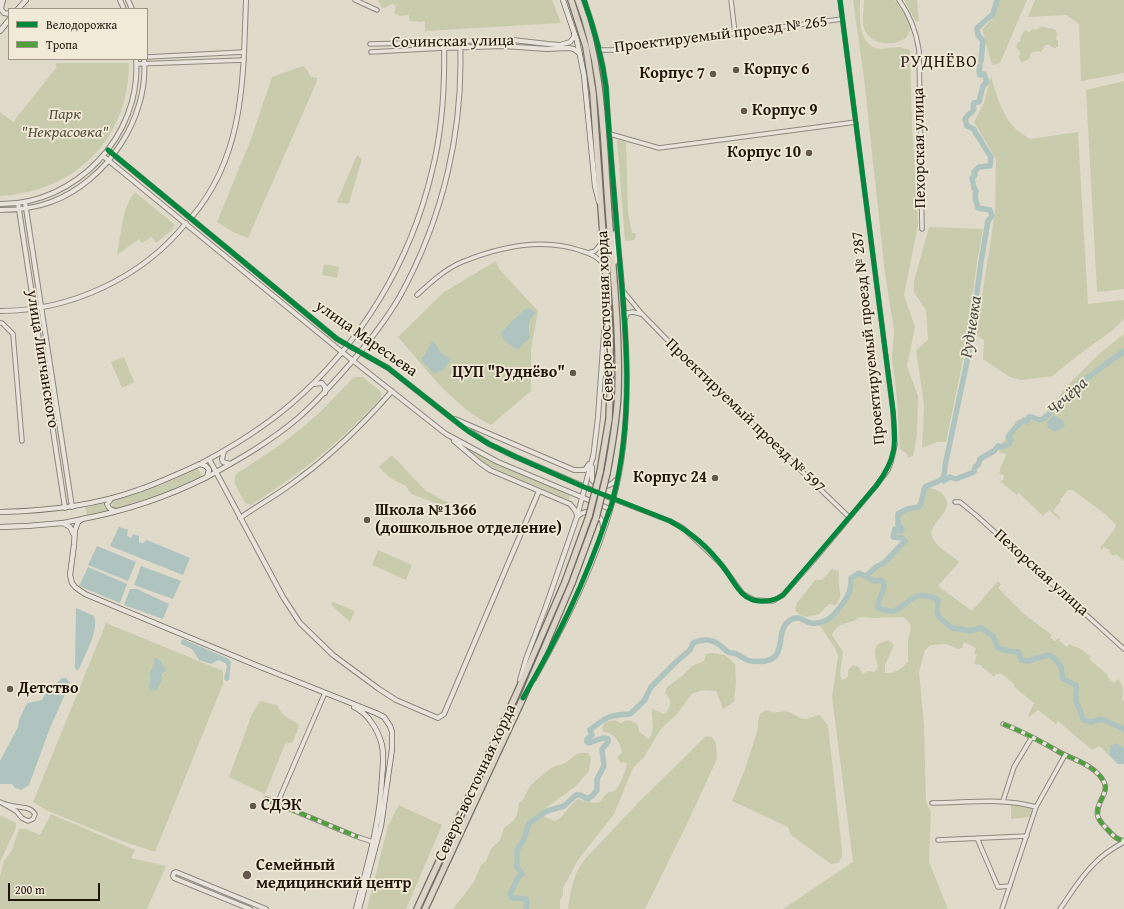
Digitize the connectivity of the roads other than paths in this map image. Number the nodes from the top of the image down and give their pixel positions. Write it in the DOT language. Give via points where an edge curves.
graph roads {
  1 [pos="3,0"];
  2 [pos="26,0"];
  3 [pos="246,0"];
  4 [pos="355,0"];
  5 [pos="563,0"];
  6 [pos="571,0"];
  7 [pos="578,0"];
  8 [pos="584,0"];
  9 [pos="731,0"];
  10 [pos="840,0"];
  11 [pos="899,0"];
  12 [pos="0,4"];
  13 [pos="19,8"];
  14 [pos="377,10"];
  15 [pos="8,14"];
  16 [pos="842,19"];
  17 [pos="8,21"];
  18 [pos="574,30"];
  19 [pos="0,31"];
  20 [pos="735,33"];
  21 [pos="460,41"];
  22 [pos="444,42"];
  23 [pos="370,44"];
  24 [pos="461,47"];
  25 [pos="444,48"];
  26 [pos="600,50"];
  27 [pos="244,52"];
  28 [pos="371,52"];
  29 [pos="580,54"];
  30 [pos="148,56"];
  31 [pos="244,60"];
  32 [pos="144,61"];
  33 [pos="136,62"];
  34 [pos="856,122"];
  35 [pos="610,134"];
  36 [pos="116,138"];
  37 [pos="122,142"];
  38 [pos="108,150"];
  39 [pos="113,154"];
  40 [pos="103,156"];
  41 [pos="108,160"];
  42 [pos="25,202"];
  43 [pos="18,203"];
  44 [pos="0,204"];
  45 [pos="26,208"];
  46 [pos="0,210"];
  47 [pos="19,210"];
  48 [pos="616,213"];
  49 [pos="602,214"];
  50 [pos="190,218"];
  51 [pos="186,223"];
  52 [pos="922,229"];
  53 [pos="604,240"];
  54 [pos="587,253"];
  55 [pos="605,266"];
  56 [pos="606,281"];
  57 [pos="623,291"];
  58 [pos="417,295"];
  59 [pos="614,298"];
  60 [pos="41,308"];
  61 [pos="34,309"];
  62 [pos="0,311"];
  63 [pos="642,314"];
  64 [pos="625,322"];
  65 [pos="0,323"];
  66 [pos="348,345"];
  67 [pos="342,352"];
  68 [pos="360,352"];
  69 [pos="353,360"];
  70 [pos="313,384"];
  71 [pos="392,391"];
  72 [pos="324,393"];
  73 [pos="447,415"];
  74 [pos="446,434"];
  75 [pos="22,441"];
  76 [pos="224,451"];
  77 [pos="593,456"];
  78 [pos="209,459"];
  79 [pos="200,464"];
  80 [pos="230,464"];
  81 [pos="215,472"];
  82 [pos="207,477"];
  83 [pos="618,477"];
  84 [pos="584,487"];
  85 [pos="539,491"];
  86 [pos="112,498"];
  87 [pos="582,498"];
  88 [pos="613,499"];
  89 [pos="955,502"];
  90 [pos="72,507"];
  91 [pos="65,508"];
  92 [pos="610,509"];
  93 [pos="116,511"];
  94 [pos="0,512"];
  95 [pos="577,517"];
  96 [pos="849,517"];
  97 [pos="240,518"];
  98 [pos="82,519"];
  99 [pos="63,523"];
  100 [pos="0,527"];
  101 [pos="602,534"];
  102 [pos="74,535"];
  103 [pos="1124,648"];
  104 [pos="266,670"];
  105 [pos="324,695"];
  106 [pos="516,695"];
  107 [pos="523,698"];
  108 [pos="1003,724"];
  109 [pos="1032,737"];
  110 [pos="1065,755"];
  111 [pos="266,800"];
  112 [pos="1003,801"];
  113 [pos="1,803"];
  114 [pos="932,803"];
  115 [pos="277,804"];
  116 [pos="1036,807"];
  117 [pos="1026,836"];
  118 [pos="977,838"];
  119 [pos="938,840"];
  120 [pos="373,842"];
  121 [pos="1124,842"];
  122 [pos="1010,886"];
  123 [pos="250,909"];
  124 [pos="266,909"];
  125 [pos="356,909"];
  126 [pos="360,909"];
  127 [pos="417,909"];
  128 [pos="425,909"];
  129 [pos="1002,909"];
  130 [pos="1060,909"];
  1 -- 12 [label="main road"];
  1 -- 15 [label="street" via="2,11"];
  2 -- 13 [label="main road"];
  3 -- 27 [label="street"];
  4 -- 14 [label="street"];
  5 -- 18 [label="main road"];
  6 -- 49 [label="highway, Северо-восточная хорда" via="586,47 593,93"];
  7 -- 59 [label="highway, Северо-восточная хорда" via="588,31 598,84"];
  8 -- 26 [label="street"];
  9 -- 20 [label="street"];
  10 -- 16 [label="street, Проектируемый проезд № 287"];
  11 -- 52 [label="street, Пехорская улица" via="912,20 919,50"];
  16 -- 20 [label="street, Проектируемый проезд № 265"];
  16 -- 34 [label="street, Проектируемый проезд № 287"];
  17 -- 19 [label="main road"];
  18 -- 21 [label="street, Сочинская улица" via="572,40 560,45 504,39"];
  18 -- 29 [label="main road"];
  20 -- 26 [label="street, Проектируемый проезд № 265"];
  21 -- 22 [label="street, Сочинская улица"];
  21 -- 24 [label="street"];
  22 -- 23 [label="street, Сочинская улица"];
  22 -- 25 [label="street"];
  24 -- 25 [label="street, Сочинская улица"];
  24 -- 29 [label="street, Сочинская улица" via="569,48"];
  24 -- 68 [label="street" via="460,99 455,141 439,204 422,251 399,296"];
  25 -- 28 [label="street, Сочинская улица"];
  25 -- 66 [label="street" via="442,115 425,199 407,247 386,289"];
  26 -- 35 [label="street"];
  27 -- 30 [label="street"];
  27 -- 31 [label="street"];
  29 -- 49 [label="main road" via="595,186"];
  31 -- 32 [label="street"];
  31 -- 50 [label="street" via="239,114 232,139 216,178"];
  32 -- 33 [label="street"];
  32 -- 37 [label="street" via="140,100"];
  33 -- 36 [label="street" via="132,104"];
  34 -- 35 [label="street" via="659,148"];
  34 -- 96 [label="street, Проектируемый проезд № 287" via="895,437 894,454 888,470"];
  35 -- 48 [label="street"];
  36 -- 37 [label="street" via="116,142"];
  36 -- 38 [label="street"];
  37 -- 39 [label="street"];
  38 -- 39 [label="street, улица Маресьева"];
  38 -- 40 [label="street"];
  39 -- 41 [label="street"];
  39 -- 50 [label="street, улица Маресьева"];
  40 -- 41 [label="street, улица Маресьева"];
  40 -- 42 [label="street" via="69,185"];
  41 -- 45 [label="street" via="89,179 66,195 51,202"];
  41 -- 51 [label="street, улица Маресьева"];
  42 -- 43 [label="street"];
  42 -- 45 [label="street, улица Липчанского"];
  43 -- 44 [label="street"];
  43 -- 47 [label="street, улица Липчанского"];
  45 -- 47 [label="street"];
  45 -- 60 [label="street, улица Липчанского"];
  46 -- 47 [label="street"];
  47 -- 61 [label="street, улица Липчанского"];
  48 -- 57 [label="street"];
  48 -- 59 [label="street"];
  49 -- 53 [label="highway, Северо-восточная хорда"];
  50 -- 51 [label="street"];
  50 -- 66 [label="street, улица Маресьева" via="337,339"];
  51 -- 60 [label="street" via="164,247 129,274 72,300"];
  51 -- 67 [label="street, улица Маресьева"];
  53 -- 54 [label="street" via="595,251"];
  53 -- 55 [label="highway, Северо-восточная хорда"];
  54 -- 55 [label="street" via="596,257"];
  54 -- 58 [label="street" via="558,245 510,248 461,262"];
  55 -- 56 [label="highway, Северо-восточная хорда"];
  56 -- 77 [label="street" via="600,398"];
  56 -- 106 [label="highway, Северо-восточная хорда, bridge" via="610,334 610,394 600,472 589,516 565,582"];
  57 -- 63 [label="street, Проектируемый проезд № 597"];
  57 -- 64 [label="street"];
  59 -- 107 [label="highway, Северо-восточная хорда, bridge" via="618,393 615,428 596,518 572,583"];
  60 -- 61 [label="street"];
  60 -- 90 [label="street, улица Липчанского"];
  61 -- 62 [label="street"];
  61 -- 91 [label="street, улица Липчанского"];
  63 -- 64 [label="street" via="628,313"];
  63 -- 96 [label="street, Проектируемый проезд № 597"];
  64 -- 83 [label="street" via="626,398"];
  65 -- 75 [label="street" via="14,334"];
  66 -- 67 [label="street"];
  66 -- 68 [label="street, улица Маресьева"];
  67 -- 69 [label="street, улица Маресьева"];
  67 -- 70 [label="street"];
  68 -- 69 [label="street"];
  68 -- 73 [label="street, улица Маресьева" via="399,376"];
  69 -- 71 [label="street, улица Маресьева"];
  69 -- 72 [label="street"];
  70 -- 72 [label="street" via="322,383 325,387"];
  70 -- 76 [label="street" via="290,405"];
  71 -- 74 [label="street, улица Маресьева"];
  71 -- 97 [label="street" via="342,444 319,464"];
  72 -- 80 [label="street" via="297,419 267,442"];
  73 -- 77 [label="street" via="574,470 585,470"];
  73 -- 84 [label="street, улица Маресьева" via="489,444"];
  74 -- 85 [label="street" via="490,470"];
  74 -- 87 [label="street, улица Маресьева" via="498,462"];
  76 -- 78 [label="street"];
  76 -- 80 [label="street" via="223,462"];
  77 -- 83 [label="street" via="591,474 594,483 605,487"];
  77 -- 84 [label="street"];
  78 -- 79 [label="street"];
  78 -- 81 [label="street"];
  79 -- 82 [label="main road" via="209,470"];
  79 -- 86 [label="main road" via="152,485"];
  80 -- 81 [label="street"];
  81 -- 82 [label="street"];
  81 -- 97 [label="street"];
  82 -- 93 [label="main road" via="165,496"];
  83 -- 88 [label="street"];
  84 -- 87 [label="street"];
  84 -- 88 [label="street, улица Маресьева"];
  85 -- 95 [label="street" via="570,504"];
  85 -- 97 [label="street" via="444,714 438,718 396,700 379,689 333,655 310,634 282,597"];
  86 -- 90 [label="main road"];
  86 -- 93 [label="street" via="107,504 108,508"];
  87 -- 92 [label="street, улица Маресьева"];
  87 -- 95 [label="street"];
  88 -- 92 [label="street"];
  88 -- 96 [label="street, Проектируемый проезд № 287" via="683,528 722,565 743,594 761,601 773,601 783,595"];
  89 -- 103 [label="street, Пехорская улица" via="960,502 977,516"];
  90 -- 91 [label="main road"];
  91 -- 94 [label="main road"];
  92 -- 101 [label="street"];
  93 -- 98 [label="main road"];
  95 -- 101 [label="street" via="588,511 598,515 602,520"];
  95 -- 106 [label="street" via="526,659"];
  98 -- 99 [label="street"];
  98 -- 102 [label="main road" via="76,526"];
  99 -- 100 [label="main road"];
  99 -- 102 [label="main road" via="70,527"];
  101 -- 107 [label="street" via="569,613"];
  102 -- 104 [label="main road" via="70,575 78,590"];
  104 -- 105 [label="main road"];
  104 -- 126 [label="main road" via="376,713 384,717 390,726 392,749 385,806"];
  105 -- 115 [label="street"];
  105 -- 120 [label="main road" via="358,709 370,721 380,740 383,752 382,790"];
  106 -- 127 [label="highway, Северо-восточная хорда"];
  107 -- 128 [label="highway, Северо-восточная хорда"];
  108 -- 109 [label="street"];
  109 -- 110 [label="street"];
  109 -- 112 [label="street" via="1014,766"];
  110 -- 116 [label="street"];
  110 -- 121 [label="street" via="1084,764 1104,781 1106,788 1098,807 1098,817 1112,835"];
  111 -- 115 [label="street"];
  112 -- 114 [label="street"];
  112 -- 116 [label="street"];
  113 -- 113 [label="street" via="16,811 22,818 28,821 33,819 33,810"];
  115 -- 120 [label="street"];
  116 -- 117 [label="street"];
  117 -- 118 [label="street"];
  117 -- 122 [label="street"];
  118 -- 119 [label="street"];
  118 -- 122 [label="street" via="998,887"];
  120 -- 125 [label="main road"];
  121 -- 130 [label="street" via="1093,864"];
  122 -- 129 [label="street"];
  123 -- 124 [label="street" via="174,878 174,873"];
}
